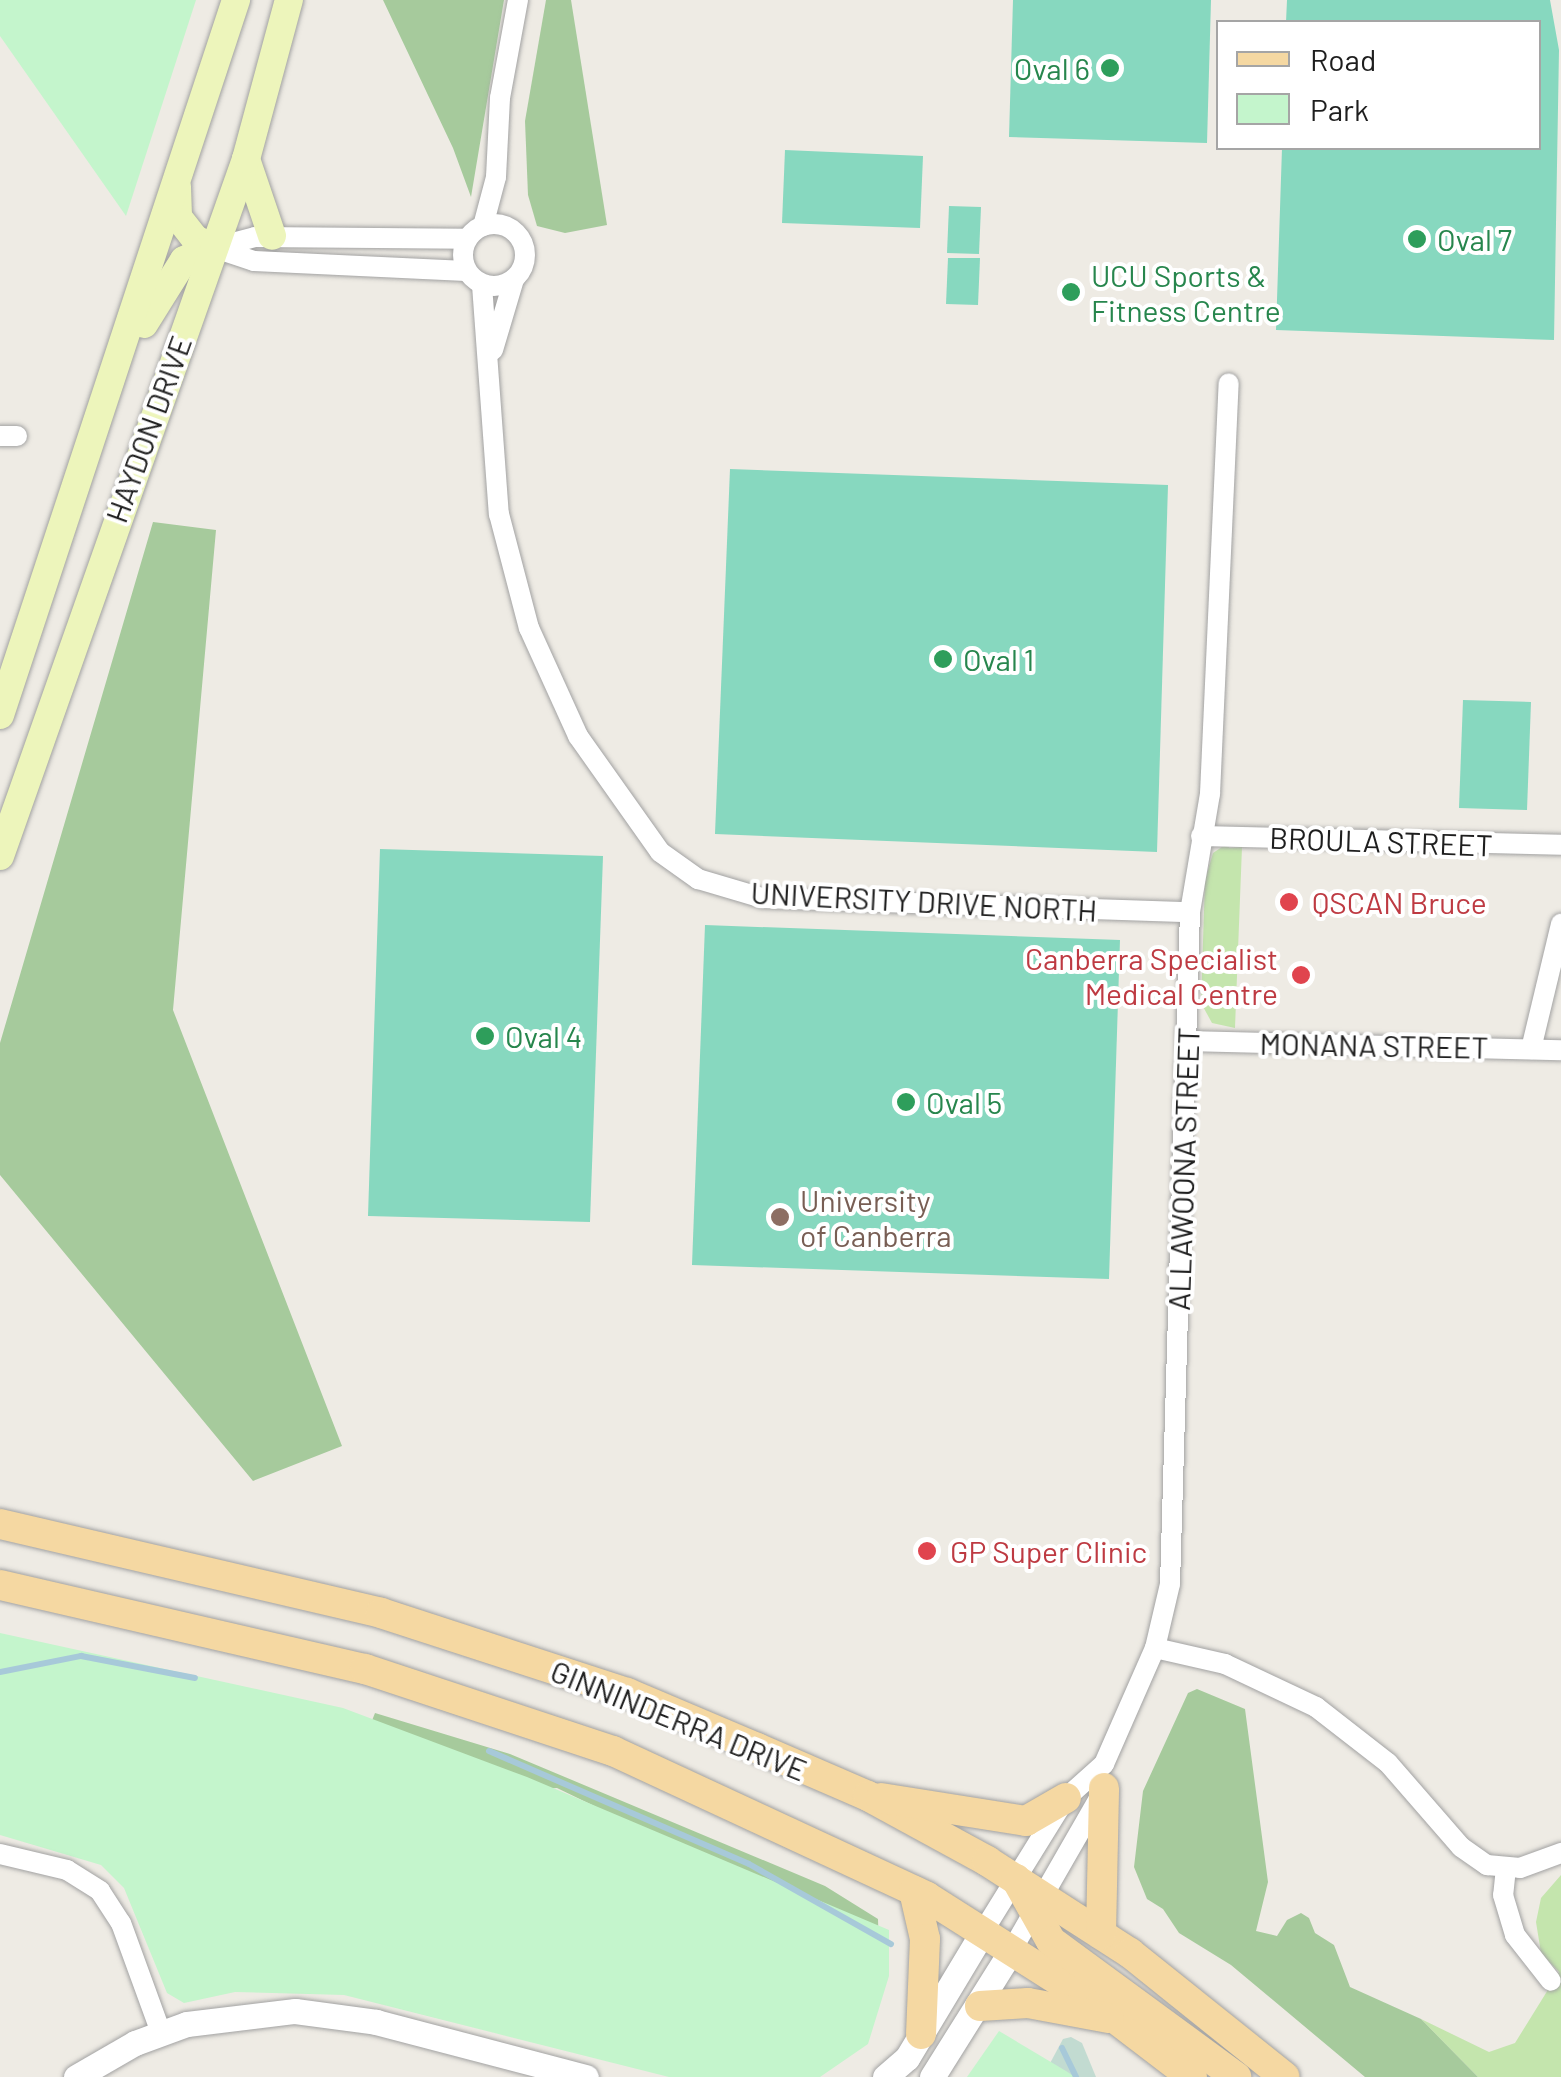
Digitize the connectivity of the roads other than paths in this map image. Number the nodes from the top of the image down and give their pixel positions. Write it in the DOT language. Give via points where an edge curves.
graph roads {
  1 [pos="236,0"];
  2 [pos="289,0"];
  3 [pos="518,0"];
  4 [pos="246,158"];
  5 [pos="178,175"];
  6 [pos="496,177"];
  7 [pos="508,228"];
  8 [pos="475,232"];
  9 [pos="272,236"];
  10 [pos="214,248"];
  11 [pos="466,271"];
  12 [pos="514,279"];
  13 [pos="482,285"];
  14 [pos="490,362"];
  15 [pos="1229,384"];
  16 [pos="100,412"];
  17 [pos="0,715"];
  18 [pos="1202,836"];
  19 [pos="1561,846"];
  20 [pos="0,856"];
  21 [pos="1190,912"];
  22 [pos="1561,924"];
  23 [pos="1186,1041"];
  24 [pos="1532,1050"];
  25 [pos="1561,1050"];
  26 [pos="0,1524"];
  27 [pos="0,1585"];
  28 [pos="1155,1648"];
  29 [pos="1104,1776"];
  30 [pos="868,1796"];
  31 [pos="1066,1798"];
  32 [pos="1561,1853"];
  33 [pos="0,1854"];
  34 [pos="1506,1868"];
  35 [pos="1016,1879"];
  36 [pos="914,1891"];
  37 [pos="1038,1906"];
  38 [pos="984,1930"];
  39 [pos="1101,1934"];
  40 [pos="1013,1948"];
  41 [pos="1551,1981"];
  42 [pos="980,2006"];
  43 [pos="1117,2020"];
  44 [pos="161,2033"];
  45 [pos="921,2034"];
  46 [pos="76,2077"];
  47 [pos="586,2077"];
  48 [pos="886,2077"];
  49 [pos="932,2077"];
  50 [pos="1192,2077"];
  51 [pos="1236,2077"];
  52 [pos="1285,2077"];
  1 -- 5 [label="main road, HAYDON DRIVE"];
  2 -- 4 [label="main road, HAYDON DRIVE"];
  3 -- 6 [label="street" via="500,98"];
  4 -- 9 [label="main road"];
  4 -- 10 [label="main road, HAYDON DRIVE"];
  5 -- 10 [label="main road" via="178,217 195,239"];
  5 -- 16 [label="main road, HAYDON DRIVE"];
  6 -- 7 [label="street"];
  6 -- 8 [label="street"];
  7 -- 8 [label="street"];
  7 -- 12 [label="street" via="525,256"];
  8 -- 9 [label="street"];
  8 -- 11 [label="street"];
  9 -- 10 [label="street"];
  10 -- 11 [label="street" via="254,261"];
  10 -- 16 [label="main road" via="184,260 158,292 128,374"];
  10 -- 20 [label="main road, HAYDON DRIVE"];
  11 -- 13 [label="street"];
  12 -- 13 [label="street"];
  12 -- 14 [label="street, UNIVERSITY DRIVE NORTH"];
  13 -- 14 [label="street, UNIVERSITY DRIVE NORTH"];
  14 -- 21 [label="street, UNIVERSITY DRIVE NORTH" via="499,514 530,628 578,736 660,852 698,879 762,898"];
  15 -- 18 [label="street, ALLAWOONA STREET" via="1210,794"];
  16 -- 17 [label="main road, HAYDON DRIVE"];
  18 -- 19 [label="street, BROULA STREET"];
  18 -- 21 [label="street, ALLAWOONA STREET"];
  21 -- 23 [label="street, ALLAWOONA STREET"];
  22 -- 24 [label="street"];
  23 -- 24 [label="street, MONANA STREET"];
  23 -- 28 [label="street, ALLAWOONA STREET" via="1170,1584"];
  24 -- 25 [label="street, MONANA STREET"];
  26 -- 30 [label="main road, GINNINDERRA DRIVE" via="381,1613 628,1693"];
  27 -- 36 [label="main road, GINNINDERRA DRIVE" via="365,1669 596,1746"];
  28 -- 29 [label="street, ALLAWOONA STREET"];
  28 -- 34 [label="street" via="1225,1664 1316,1707 1388,1763 1471,1856"];
  29 -- 31 [label="street, ALLAWOONA STREET"];
  29 -- 37 [label="street, ALLAWOONA STREET"];
  29 -- 39 [label="main road"];
  30 -- 31 [label="main road" via="1026,1821"];
  30 -- 35 [label="main road, GINNINDERRA DRIVE"];
  31 -- 35 [label="street, ALLAWOONA STREET"];
  32 -- 34 [label="street"];
  33 -- 44 [label="street" via="68,1870 100,1891 121,1924"];
  34 -- 41 [label="street" via="1503,1895 1515,1935"];
  35 -- 37 [label="main road, GINNINDERRA DRIVE"];
  35 -- 38 [label="street, ALLAWOONA STREET"];
  36 -- 38 [label="main road, GINNINDERRA DRIVE"];
  36 -- 45 [label="main road" via="925,1939"];
  37 -- 39 [label="main road, GINNINDERRA DRIVE"];
  37 -- 40 [label="street, ALLAWOONA STREET"];
  37 -- 51 [label="main road" via="1060,1948"];
  38 -- 40 [label="main road, GINNINDERRA DRIVE"];
  38 -- 45 [label="street"];
  39 -- 52 [label="main road, GINNINDERRA DRIVE"];
  40 -- 42 [label="street"];
  40 -- 43 [label="main road, GINNINDERRA DRIVE"];
  42 -- 43 [label="main road" via="1028,2003"];
  42 -- 49 [label="street"];
  43 -- 50 [label="main road, GINNINDERRA DRIVE"];
  44 -- 46 [label="street"];
  44 -- 47 [label="street" via="240,2013 322,2012"];
  45 -- 48 [label="street"];
}
